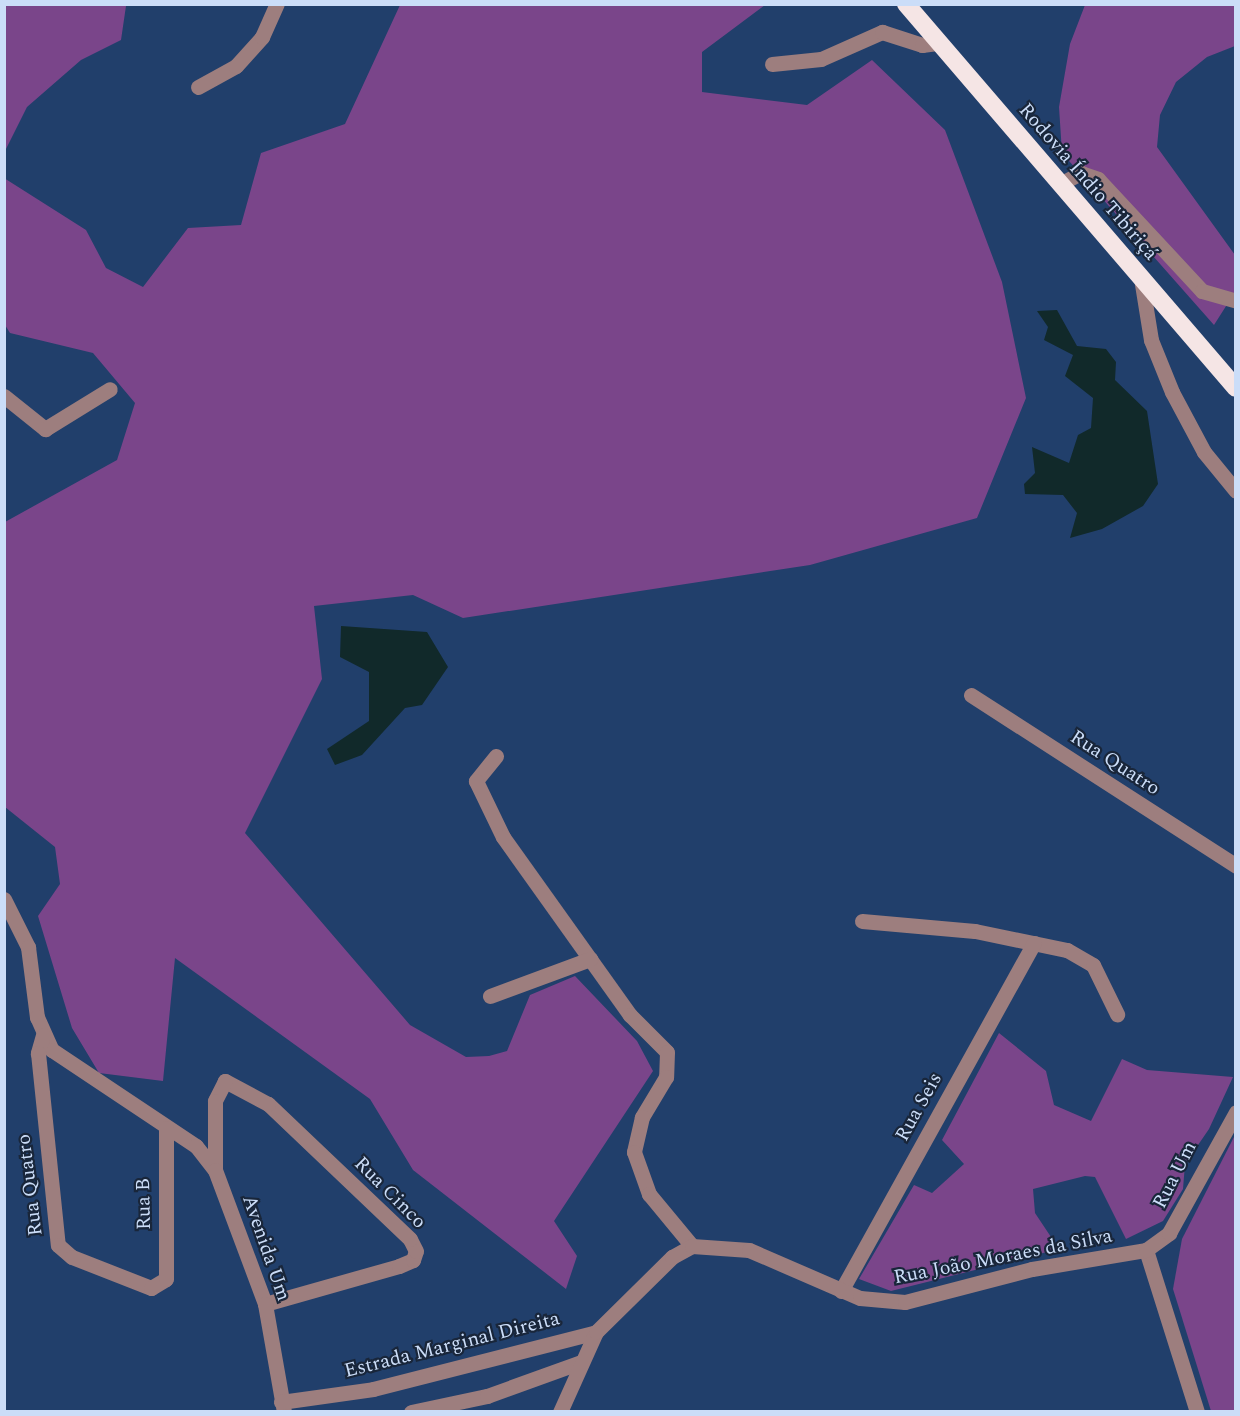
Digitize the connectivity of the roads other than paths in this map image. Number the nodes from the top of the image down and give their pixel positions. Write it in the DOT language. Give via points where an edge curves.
graph roads {
  1 [pos="278,4"];
  2 [pos="906,4"];
  3 [pos="939,43"];
  4 [pos="772,64"];
  5 [pos="198,87"];
  6 [pos="1060,184"];
  7 [pos="1141,278"];
  8 [pos="1236,302"];
  9 [pos="1236,388"];
  10 [pos="110,389"];
  11 [pos="4,396"];
  12 [pos="1236,491"];
  13 [pos="971,695"];
  14 [pos="496,756"];
  15 [pos="1236,866"];
  16 [pos="4,899"];
  17 [pos="862,921"];
  18 [pos="1034,943"];
  19 [pos="590,959"];
  20 [pos="490,996"];
  21 [pos="1117,1014"];
  22 [pos="43,1035"];
  23 [pos="214,1101"];
  24 [pos="1236,1112"];
  25 [pos="166,1128"];
  26 [pos="215,1170"];
  27 [pos="692,1246"];
  28 [pos="1146,1250"];
  29 [pos="166,1279"];
  30 [pos="841,1291"];
  31 [pos="265,1304"];
  32 [pos="596,1332"];
  33 [pos="581,1362"];
  34 [pos="283,1407"];
  35 [pos="411,1412"];
  36 [pos="560,1412"];
  37 [pos="1197,1412"];
  1 -- 5 [label="street" via="262,37 236,66"];
  2 -- 3 [label="highway, Rodovia Índio Tibiriçá"];
  3 -- 4 [label="street" via="922,45 882,32 821,59"];
  3 -- 6 [label="highway, Rodovia Índio Tibiriçá"];
  6 -- 7 [label="highway, Rodovia Índio Tibiriçá"];
  6 -- 8 [label="street" via="1081,173 1098,179 1202,291"];
  7 -- 9 [label="highway, Rodovia Índio Tibiriçá"];
  7 -- 12 [label="street" via="1151,340 1172,392 1204,452"];
  10 -- 11 [label="street" via="45,429"];
  13 -- 15 [label="street, Rua Quatro"];
  14 -- 19 [label="street" via="477,775 477,785 527,876"];
  16 -- 22 [label="street" via="27,947"];
  17 -- 18 [label="street"];
  18 -- 21 [label="street" via="1067,950 1093,965"];
  18 -- 30 [label="street, Rua Seis"];
  19 -- 20 [label="street"];
  19 -- 27 [label="street" via="630,1015 667,1052 666,1077 642,1117 634,1152 649,1194"];
  22 -- 25 [label="street, Avenida Um" via="64,1061"];
  22 -- 29 [label="street, Rua Quatro" via="39,1063 58,1245 72,1257 144,1287 158,1288"];
  23 -- 26 [label="street, Avenida Um"];
  23 -- 31 [label="street, Rua Cinco" via="225,1081 249,1090 416,1248 413,1260 399,1266"];
  24 -- 28 [label="street, Rua Um" via="1169,1233"];
  25 -- 26 [label="street, Avenida Um" via="196,1146"];
  25 -- 29 [label="street, Rua B"];
  26 -- 31 [label="street, Avenida Um"];
  27 -- 30 [label="street, Rua João Moraes da Silva" via="724,1244 749,1251"];
  27 -- 32 [label="street, Rua João Moraes da Silva" via="672,1257"];
  28 -- 30 [label="street, Rua João Moraes da Silva" via="1032,1269 905,1302 876,1301"];
  28 -- 37 [label="street"];
  31 -- 34 [label="street, Avenida Um"];
  32 -- 33 [label="street, Rua João Moraes da Silva"];
  32 -- 34 [label="street, Estrada Marginal Direita" via="373,1389"];
  33 -- 35 [label="street" via="487,1396"];
  33 -- 36 [label="street"];
}
